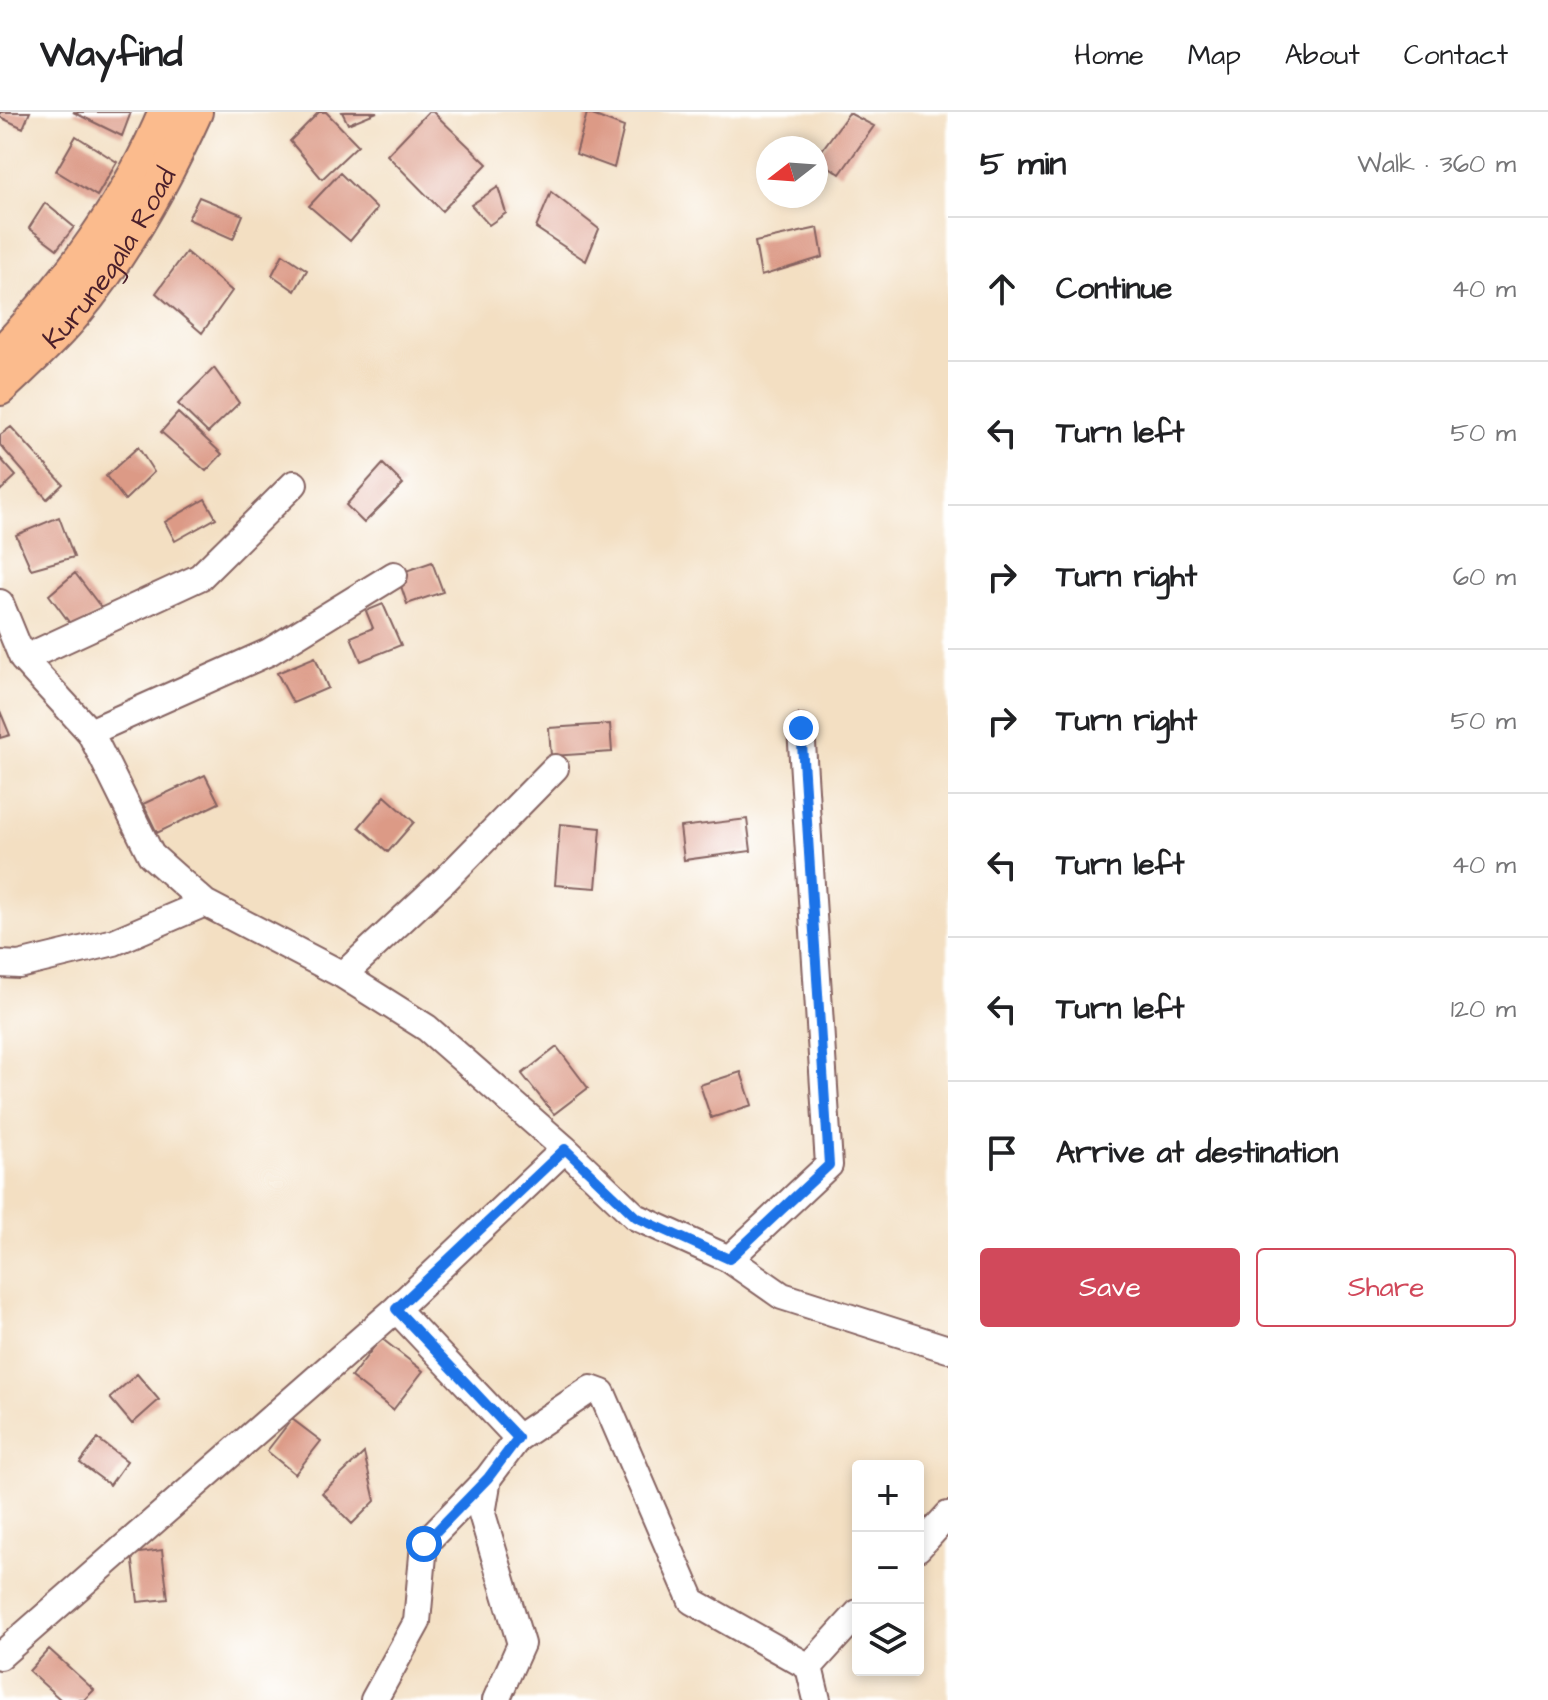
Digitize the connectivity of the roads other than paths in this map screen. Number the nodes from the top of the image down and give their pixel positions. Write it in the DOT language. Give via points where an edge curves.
graph roads {
  1 [pos="165,112"];
  2 [pos="196,112"];
  3 [pos="0,354"];
  4 [pos="0,389"];
  5 [pos="294,484"];
  6 [pos="394,575"];
  7 [pos="0,603"];
  8 [pos="23,659"];
  9 [pos="801,728"];
  10 [pos="90,732"];
  11 [pos="555,768"];
  12 [pos="205,903"];
  13 [pos="0,964"];
  14 [pos="343,975"];
  15 [pos="565,1149"];
  16 [pos="729,1259"];
  17 [pos="396,1309"];
  18 [pos="948,1349"];
  19 [pos="518,1438"];
  20 [pos="488,1478"];
  21 [pos="948,1515"];
  22 [pos="924,1541"];
  23 [pos="852,1620"];
  24 [pos="0,1656"];
  25 [pos="809,1667"];
  26 [pos="374,1700"];
  27 [pos="496,1700"];
  28 [pos="817,1700"];
  1 -- 3 [label="main road, Kurunegala Road" via="109,217"];
  2 -- 4 [label="main road, Kurunegala Road" via="159,191 124,247 73,316"];
  5 -- 8 [label="street" via="200,577"];
  6 -- 10 [label="street" via="269,652"];
  7 -- 8 [label="street"];
  8 -- 10 [label="street"];
  9 -- 16 [label="street" via="829,1165"];
  10 -- 12 [label="street" via="151,855"];
  11 -- 14 [label="street"];
  12 -- 13 [label="street" via="114,942 19,965"];
  12 -- 14 [label="street"];
  14 -- 15 [label="street" via="427,1028"];
  15 -- 16 [label="street" via="636,1217"];
  15 -- 17 [label="street"];
  16 -- 18 [label="street" via="782,1296"];
  17 -- 19 [label="street"];
  17 -- 24 [label="street"];
  19 -- 20 [label="street"];
  19 -- 25 [label="street" via="591,1389 602,1393 692,1601"];
  20 -- 26 [label="street" via="424,1544 417,1622"];
  20 -- 27 [label="street" via="482,1514 521,1644"];
  21 -- 22 [label="street"];
  23 -- 25 [label="street"];
  25 -- 28 [label="street"];
}
